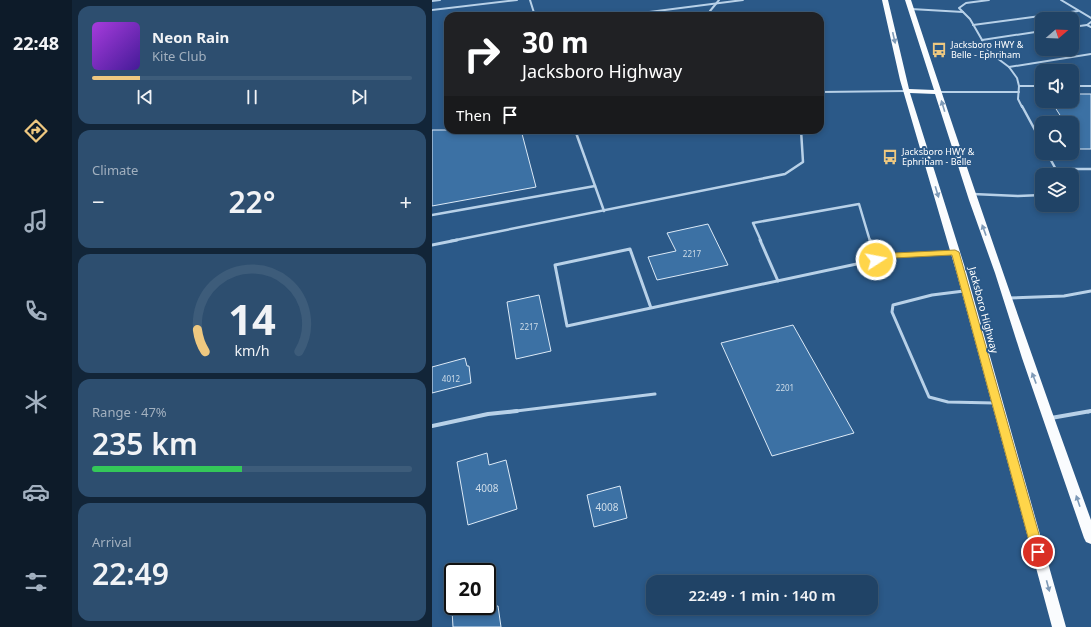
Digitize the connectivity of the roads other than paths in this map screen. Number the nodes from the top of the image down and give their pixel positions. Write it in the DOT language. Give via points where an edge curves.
graph roads {
  1 [pos="440,0"];
  2 [pos="517,0"];
  3 [pos="530,0"];
  4 [pos="743,0"];
  5 [pos="885,0"];
  6 [pos="908,0"];
  7 [pos="989,0"];
  8 [pos="1060,0"];
  9 [pos="432,1"];
  10 [pos="718,1"];
  11 [pos="911,8"];
  12 [pos="432,10"];
  13 [pos="1078,11"];
  14 [pos="534,12"];
  15 [pos="645,12"];
  16 [pos="710,12"];
  17 [pos="963,12"];
  18 [pos="1091,18"];
  19 [pos="1091,22"];
  20 [pos="1087,25"];
  21 [pos="974,26"];
  22 [pos="1079,26"];
  23 [pos="1091,27"];
  24 [pos="1035,32"];
  25 [pos="982,40"];
  26 [pos="1091,54"];
  27 [pos="1009,67"];
  28 [pos="1019,86"];
  29 [pos="1035,86"];
  30 [pos="1079,86"];
  31 [pos="1091,86"];
  32 [pos="907,91"];
  33 [pos="824,92"];
  34 [pos="939,92"];
  35 [pos="1019,92"];
  36 [pos="1035,130"];
  37 [pos="576,134"];
  38 [pos="801,134"];
  39 [pos="1079,169"];
  40 [pos="1091,169"];
  41 [pos="595,186"];
  42 [pos="971,194"];
  43 [pos="1035,195"];
  44 [pos="604,211"];
  45 [pos="432,215"];
  46 [pos="432,245"];
  47 [pos="955,252"];
  48 [pos="876,260"];
  49 [pos="778,281"];
  50 [pos="966,291"];
  51 [pos="1091,291"];
  52 [pos="1008,298"];
  53 [pos="651,308"];
  54 [pos="655,394"];
  55 [pos="997,403"];
  56 [pos="1091,411"];
  57 [pos="1049,418"];
  58 [pos="432,426"];
  59 [pos="1091,538"];
  60 [pos="1059,627"];
  1 -- 9 [label="lane"];
  2 -- 12 [label="lane"];
  3 -- 14 [label="lane"];
  4 -- 10 [label="lane"];
  5 -- 32 [label="main road, Jacksboro Highway, one-way"];
  6 -- 11 [label="main road"];
  7 -- 17 [label="lane" via="966,3 959,8"];
  8 -- 13 [label="lane"];
  10 -- 15 [label="lane"];
  10 -- 16 [label="lane"];
  11 -- 17 [label="lane"];
  11 -- 34 [label="main road"];
  13 -- 18 [label="lane"];
  13 -- 21 [label="lane"];
  17 -- 21 [label="lane"];
  19 -- 20 [label="lane"];
  20 -- 22 [label="lane"];
  20 -- 23 [label="lane"];
  21 -- 25 [label="lane"];
  24 -- 25 [label="lane"];
  25 -- 27 [label="lane" via="989,52"];
  26 -- 27 [label="lane"];
  27 -- 28 [label="lane"];
  28 -- 29 [label="lane"];
  28 -- 35 [label="lane"];
  30 -- 31 [label="lane"];
  32 -- 33 [label="lane"];
  32 -- 34 [label="main road"];
  32 -- 47 [label="main road, Jacksboro Highway, one-way"];
  34 -- 35 [label="lane"];
  42 -- 34 [label="main road, one-way"];
  35 -- 36 [label="lane" via="1018,99"];
  37 -- 41 [label="lane"];
  38 -- 44 [label="lane" via="803,162 785,174"];
  39 -- 40 [label="lane"];
  41 -- 44 [label="lane"];
  41 -- 45 [label="lane"];
  42 -- 43 [label="lane"];
  52 -- 42 [label="main road, one-way"];
  44 -- 46 [label="lane"];
  47 -- 48 [label="lane" via="894,256"];
  47 -- 50 [label="main road, Jacksboro Highway"];
  48 -- 49 [label="lane"];
  48 -- 49 [label="lane" via="859,204 753,223"];
  49 -- 53 [label="lane"];
  50 -- 55 [label="main road, Jacksboro Highway"];
  50 -- 55 [label="lane" via="932,295 893,305 892,312 929,397 948,402"];
  51 -- 52 [label="lane" via="1064,296"];
  57 -- 52 [label="main road, one-way"];
  53 -- 53 [label="lane" via="567,326 555,265 630,249"];
  54 -- 58 [label="lane" via="488,414"];
  55 -- 60 [label="main road, Jacksboro Highway, one-way"];
  56 -- 57 [label="lane"];
  59 -- 57 [label="main road, one-way"];
}
